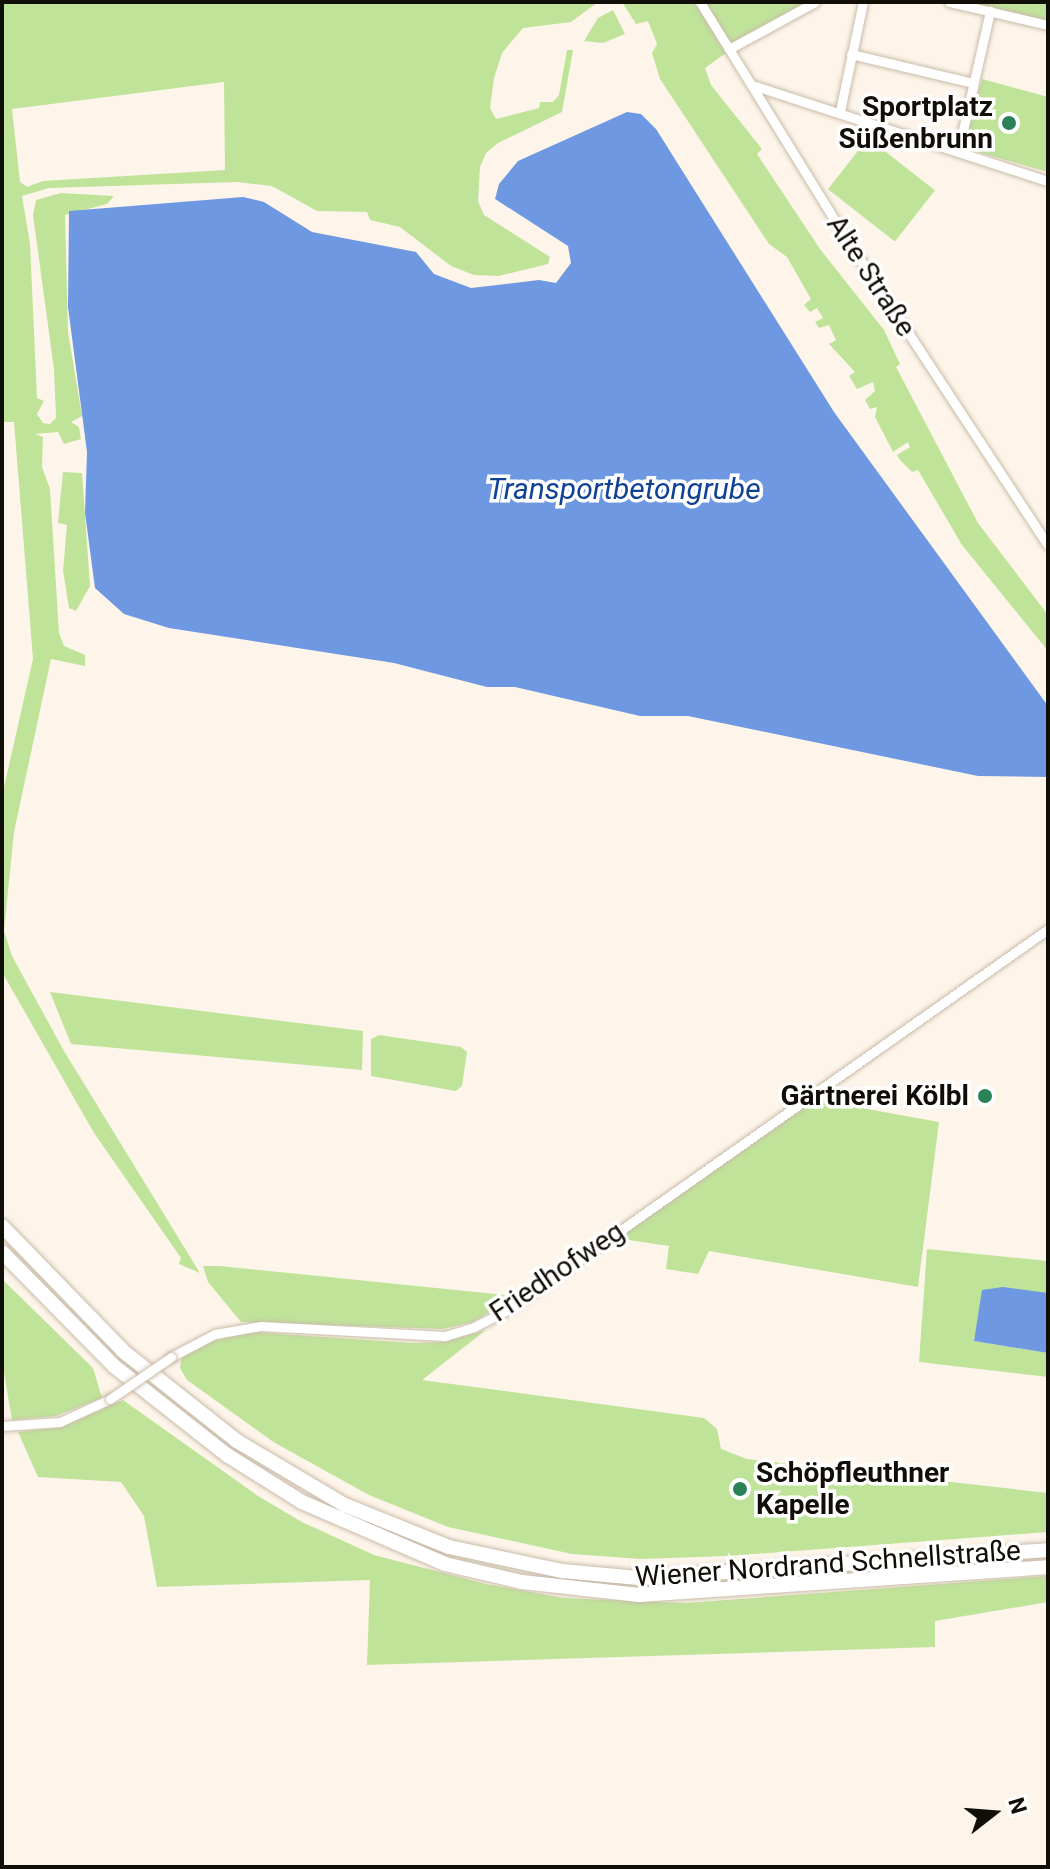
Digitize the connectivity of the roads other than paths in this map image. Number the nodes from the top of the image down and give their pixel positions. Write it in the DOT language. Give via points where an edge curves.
graph roads {
  1 [pos="700,2"];
  2 [pos="815,2"];
  3 [pos="863,2"];
  4 [pos="949,2"];
  5 [pos="990,11"];
  6 [pos="1048,25"];
  7 [pos="729,49"];
  8 [pos="851,54"];
  9 [pos="973,83"];
  10 [pos="752,85"];
  11 [pos="840,111"];
  12 [pos="958,152"];
  13 [pos="1048,181"];
  14 [pos="1048,545"];
  15 [pos="1048,929"];
  16 [pos="2,1226"];
  17 [pos="2,1252"];
  18 [pos="2,1426"];
  19 [pos="1048,1550"];
  20 [pos="1048,1567"];
  1 -- 7 [label="street, Alte Straße"];
  2 -- 7 [label="street"];
  3 -- 8 [label="street"];
  4 -- 5 [label="street"];
  5 -- 6 [label="street"];
  5 -- 9 [label="street"];
  7 -- 10 [label="street, Alte Straße"];
  8 -- 9 [label="street"];
  8 -- 11 [label="street"];
  9 -- 12 [label="street"];
  10 -- 11 [label="street"];
  10 -- 14 [label="street, Alte Straße"];
  11 -- 12 [label="street"];
  12 -- 13 [label="street"];
  15 -- 18 [label="street, Friedhofweg, bridge" via="509,1309 474,1327 445,1336 261,1326 215,1334 110,1399 60,1422"];
  16 -- 19 [label="highway, Wiener Nordrand Schnellstraße" via="94,1325 212,1424 310,1487 449,1547 550,1569 639,1578"];
  17 -- 20 [label="highway, Wiener Nordrand Schnellstraße" via="114,1366 227,1455 314,1508 445,1564 522,1582 639,1595"];
}
